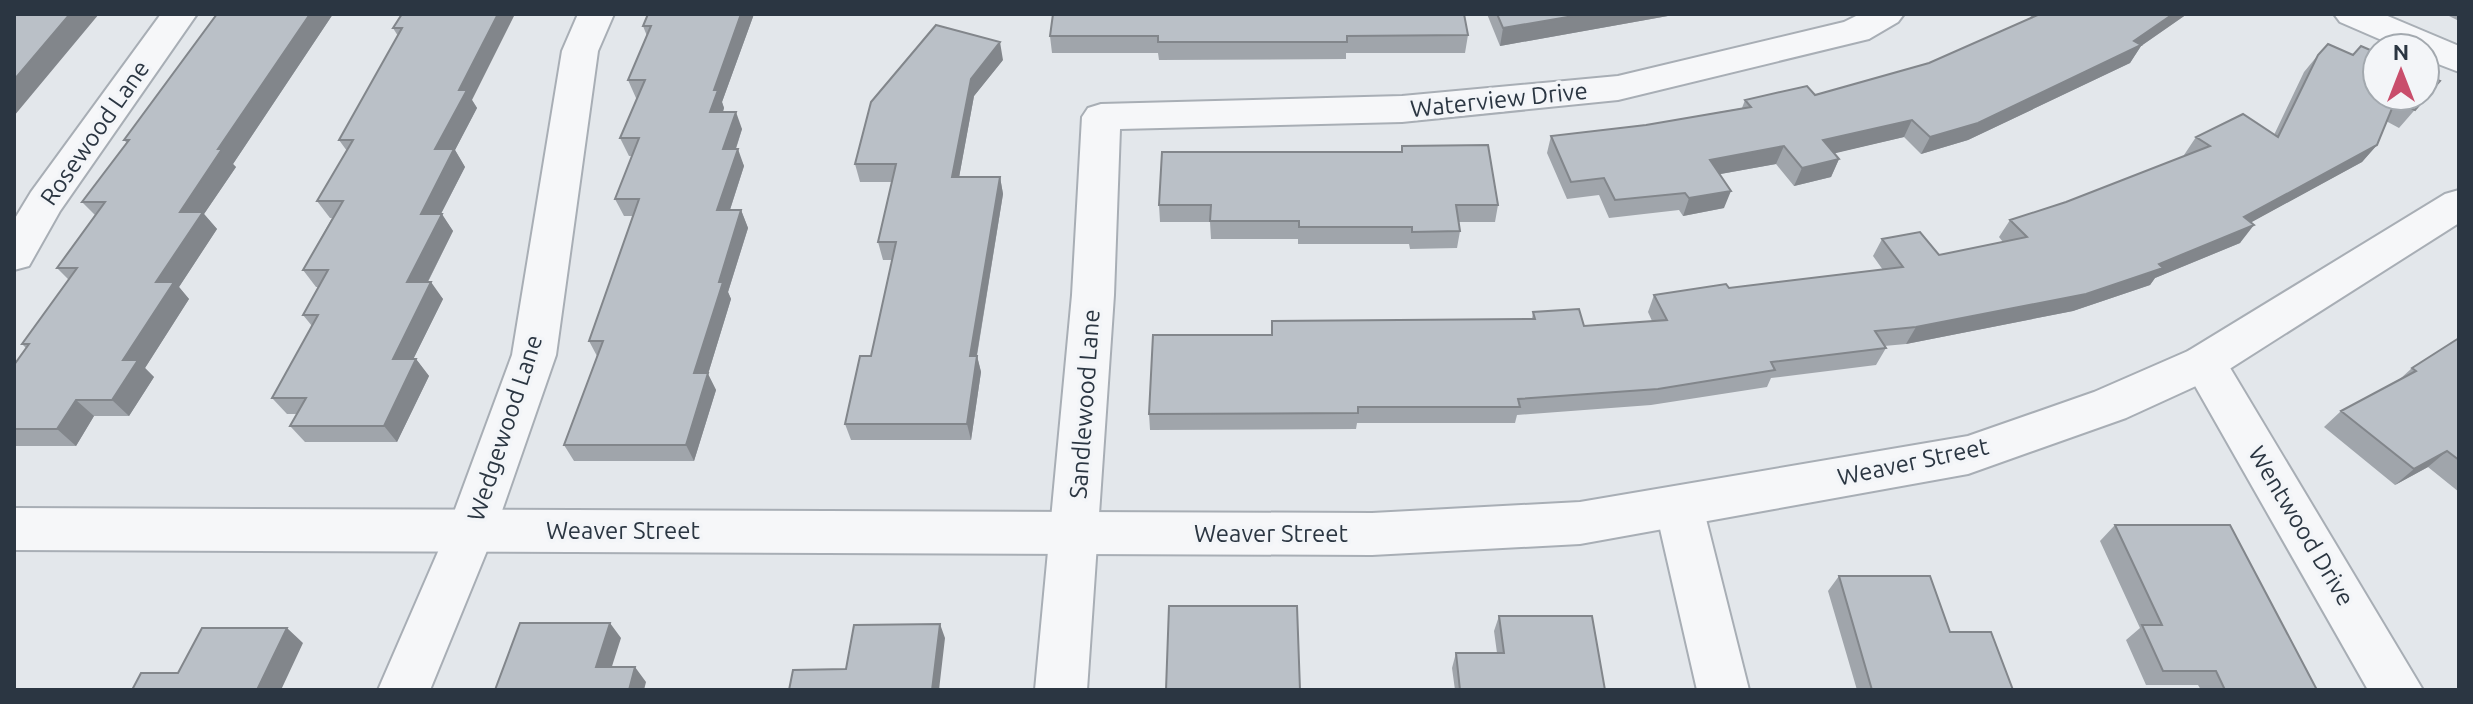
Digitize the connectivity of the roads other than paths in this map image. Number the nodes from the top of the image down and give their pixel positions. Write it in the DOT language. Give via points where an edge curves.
graph roads {
  1 [pos="179,14"];
  2 [pos="596,14"];
  3 [pos="1886,14"];
  4 [pos="2352,14"];
  5 [pos="2459,60"];
  6 [pos="1101,117"];
  7 [pos="2459,204"];
  8 [pos="14,255"];
  9 [pos="2204,363"];
  10 [pos="1679,507"];
  11 [pos="14,529"];
  12 [pos="471,531"];
  13 [pos="1075,533"];
  14 [pos="404,690"];
  15 [pos="1061,690"];
  16 [pos="1723,690"];
  17 [pos="2397,690"];
  1 -- 8 [label="street, Rosewood Lane" via="45,202"];
  2 -- 12 [label="street, Wedgewood Lane" via="580,51 534,355"];
  3 -- 6 [label="street, Waterview Drive" via="1856,31 1618,88 1402,109"];
  4 -- 5 [label="street"];
  6 -- 13 [label="street, Sandlewood Lane"];
  7 -- 9 [label="street, Weaver Street"];
  9 -- 10 [label="street, Weaver Street" via="2110,405 1968,455"];
  9 -- 17 [label="street, Wentwood Drive"];
  10 -- 13 [label="street, Weaver Street" via="1580,523 1372,534"];
  10 -- 16 [label="street"];
  11 -- 12 [label="street, Weaver Street"];
  12 -- 13 [label="street, Weaver Street"];
  12 -- 14 [label="street, Wedgewood Lane"];
  13 -- 15 [label="street, Sandlewood Lane"];
}
